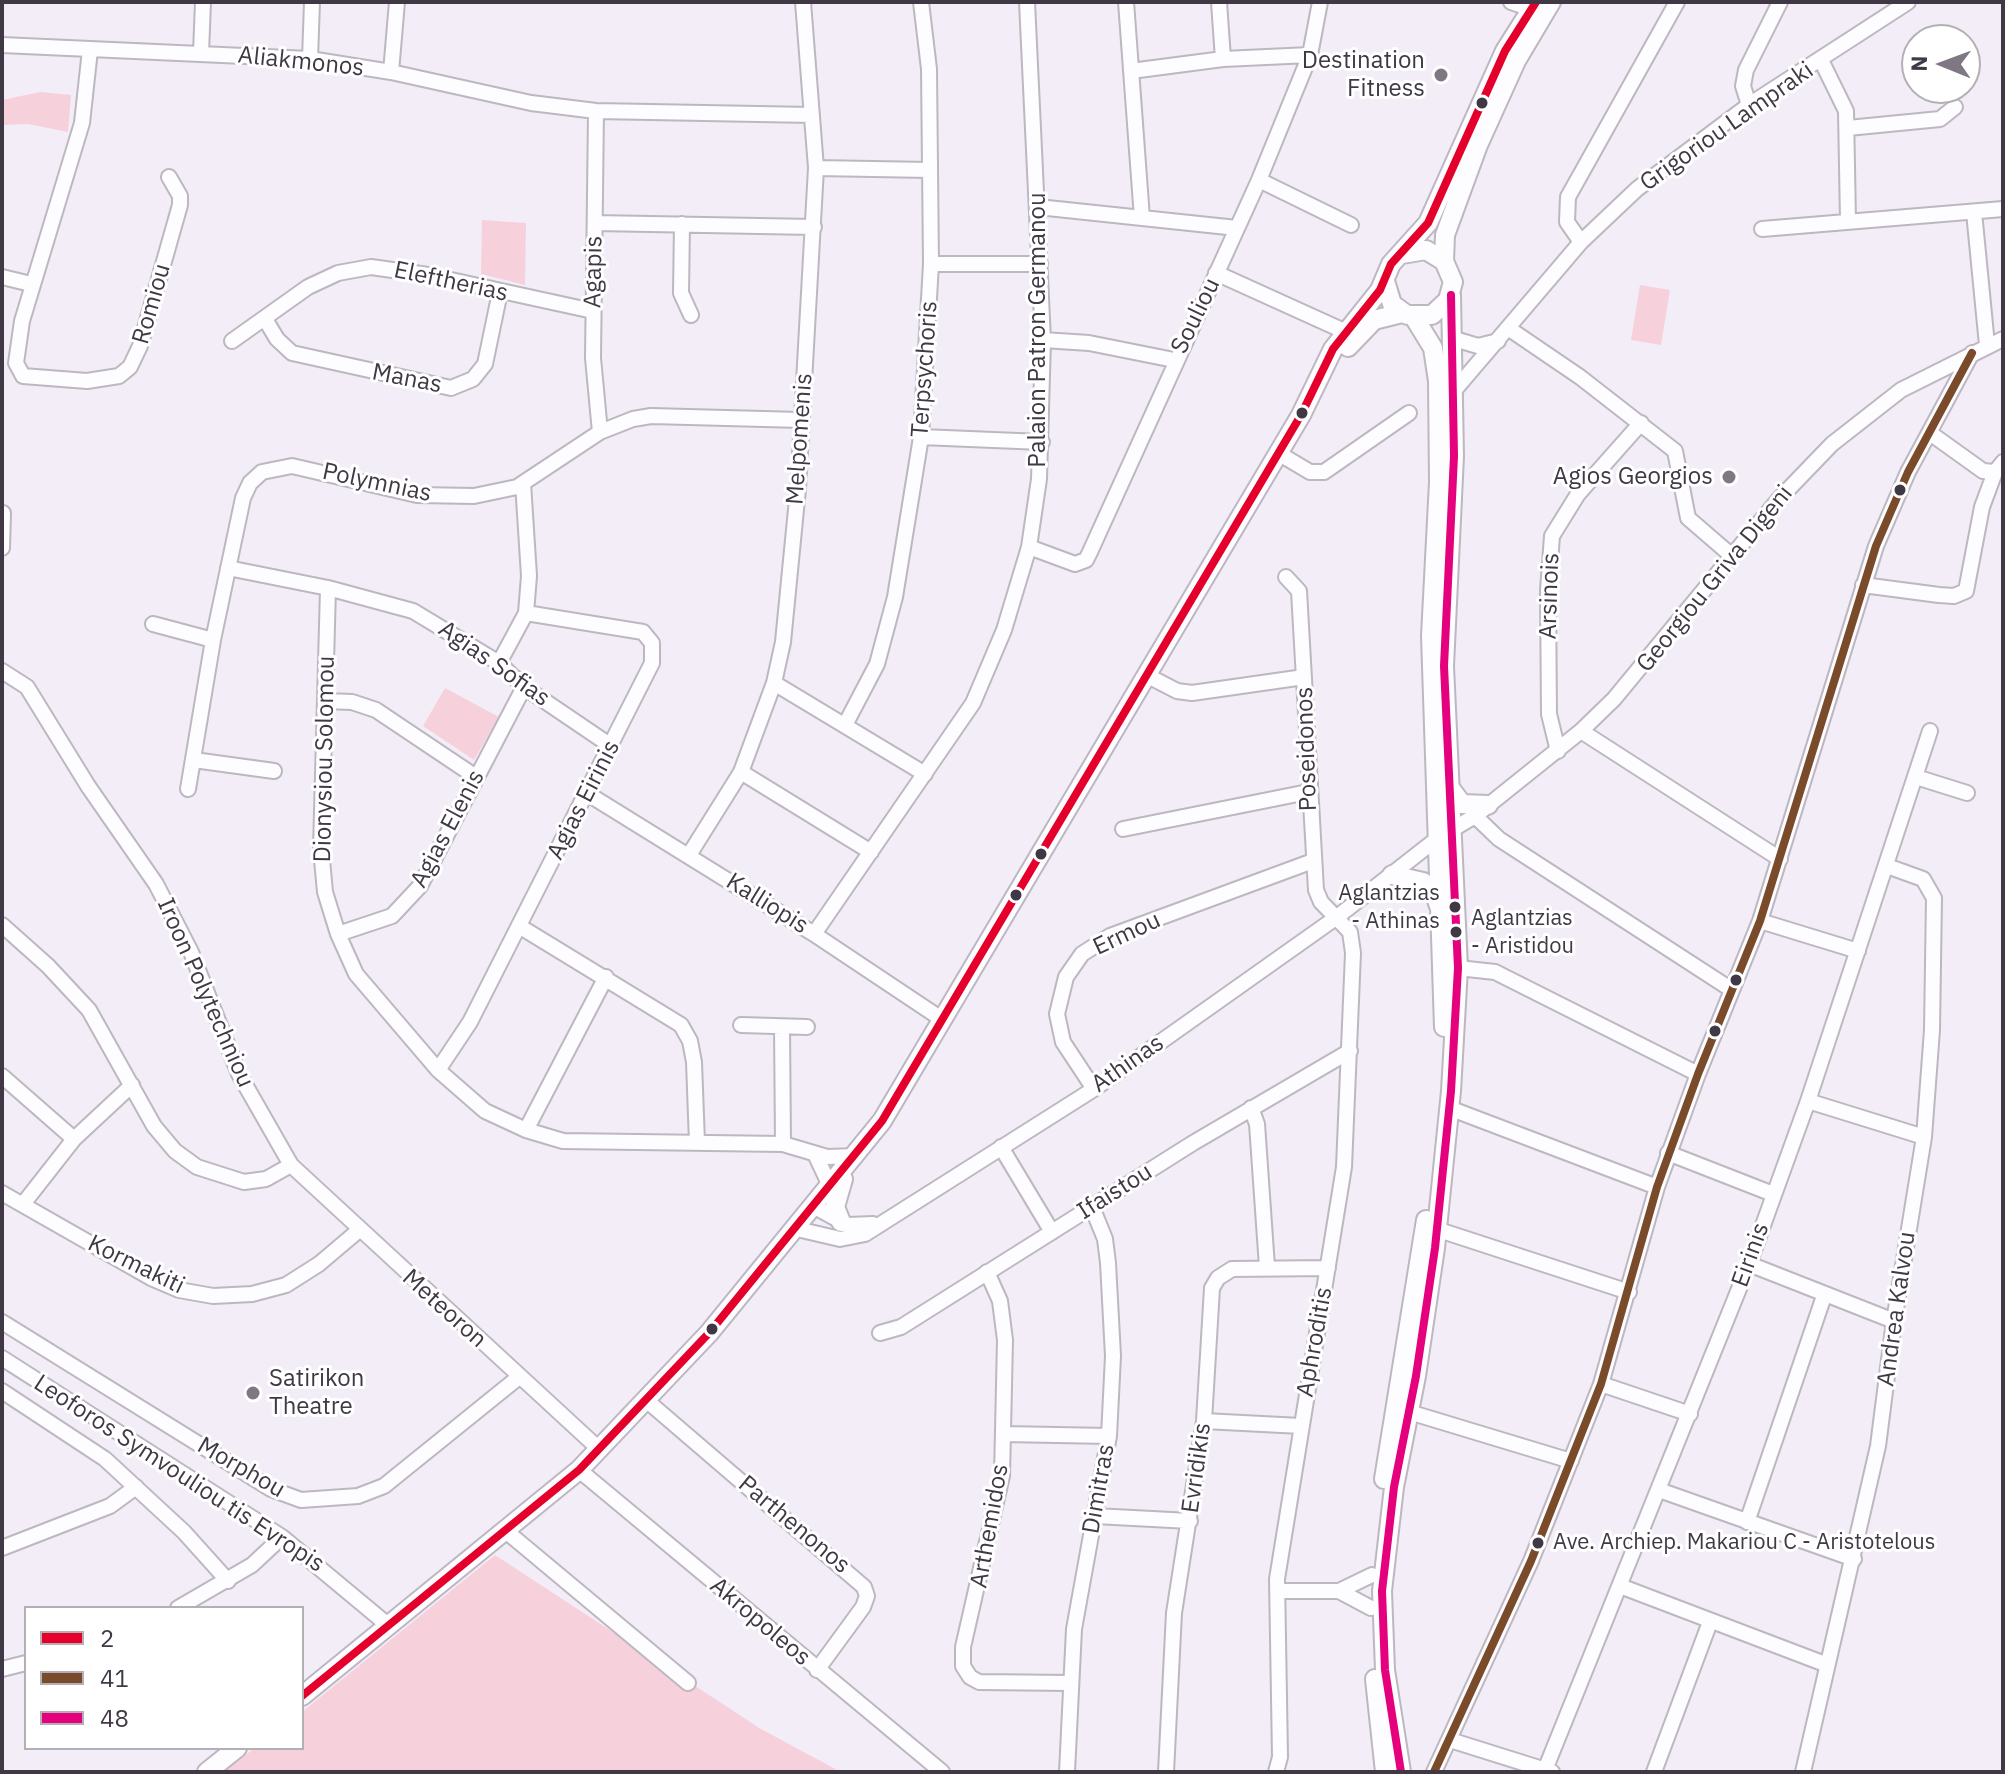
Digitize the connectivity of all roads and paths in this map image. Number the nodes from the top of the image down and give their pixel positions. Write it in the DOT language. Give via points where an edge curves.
graph roads {
  1 [pos="203,2"];
  2 [pos="312,2"];
  3 [pos="397,2"];
  4 [pos="803,2"];
  5 [pos="921,2"];
  6 [pos="1027,2"];
  7 [pos="1126,2"];
  8 [pos="1219,2"];
  9 [pos="1320,2"];
  10 [pos="1511,2"];
  11 [pos="1551,2"];
  12 [pos="1677,2"];
  13 [pos="1780,2"];
  14 [pos="1908,2"];
  15 [pos="1534,6"];
  16 [pos="2,45"];
  17 [pos="90,50"];
  18 [pos="201,53"];
  19 [pos="1310,55"];
  20 [pos="310,59"];
  21 [pos="1223,59"];
  22 [pos="1821,60"];
  23 [pos="1131,71"];
  24 [pos="391,72"];
  25 [pos="1749,105"];
  26 [pos="1955,107"];
  27 [pos="596,111"];
  28 [pos="812,115"];
  29 [pos="1848,128"];
  30 [pos="816,168"];
  31 [pos="930,170"];
  32 [pos="169,177"];
  33 [pos="1259,180"];
  34 [pos="1038,207"];
  35 [pos="2003,209"];
  36 [pos="1974,212"];
  37 [pos="1142,218"];
  38 [pos="1848,221"];
  39 [pos="595,223"];
  40 [pos="682,224"];
  41 [pos="1351,225"];
  42 [pos="814,227"];
  43 [pos="1237,228"];
  44 [pos="1762,229"];
  45 [pos="1581,242"];
  46 [pos="1402,254"];
  47 [pos="1444,261"];
  48 [pos="931,264"];
  49 [pos="1040,264"];
  50 [pos="1216,273"];
  51 [pos="2,277"];
  52 [pos="1385,281"];
  53 [pos="31,284"];
  54 [pos="500,292"];
  55 [pos="1451,295"];
  56 [pos="593,311"];
  57 [pos="691,315"];
  58 [pos="1408,315"];
  59 [pos="265,319"];
  60 [pos="1508,328"];
  61 [pos="1344,331"];
  62 [pos="1451,338"];
  63 [pos="2003,339"];
  64 [pos="1043,340"];
  65 [pos="232,341"];
  66 [pos="1498,341"];
  67 [pos="1987,345"];
  68 [pos="1972,353"];
  69 [pos="1174,360"];
  70 [pos="1453,392"];
  71 [pos="1409,413"];
  72 [pos="1301,415"];
  73 [pos="801,420"];
  74 [pos="1641,423"];
  75 [pos="600,432"];
  76 [pos="1930,433"];
  77 [pos="921,437"];
  78 [pos="1042,442"];
  79 [pos="1278,453"];
  80 [pos="1999,467"];
  81 [pos="523,483"];
  82 [pos="3,513"];
  83 [pos="1029,547"];
  84 [pos="2,548"];
  85 [pos="1732,556"];
  86 [pos="228,568"];
  87 [pos="1286,577"];
  88 [pos="1863,585"];
  89 [pos="328,588"];
  90 [pos="526,613"];
  91 [pos="153,624"];
  92 [pos="213,640"];
  93 [pos="499,663"];
  94 [pos="2,671"];
  95 [pos="1148,676"];
  96 [pos="1304,677"];
  97 [pos="774,683"];
  98 [pos="524,687"];
  99 [pos="325,701"];
  100 [pos="845,725"];
  101 [pos="1581,731"];
  102 [pos="1930,731"];
  103 [pos="611,746"];
  104 [pos="1558,751"];
  105 [pos="194,760"];
  106 [pos="274,771"];
  107 [pos="741,772"];
  108 [pos="925,774"];
  109 [pos="476,777"];
  110 [pos="1916,777"];
  111 [pos="1450,788"];
  112 [pos="188,789"];
  113 [pos="1308,792"];
  114 [pos="1967,793"];
  115 [pos="588,794"];
  116 [pos="1482,810"];
  117 [pos="1123,829"];
  118 [pos="1445,833"];
  119 [pos="871,852"];
  120 [pos="689,855"];
  121 [pos="1780,859"];
  122 [pos="1313,861"];
  123 [pos="1887,866"];
  124 [pos="1392,875"];
  125 [pos="1441,912"];
  126 [pos="1337,917"];
  127 [pos="1760,921"];
  128 [pos="2,925"];
  129 [pos="519,926"];
  130 [pos="338,934"];
  131 [pos="814,934"];
  132 [pos="1858,951"];
  133 [pos="1458,968"];
  134 [pos="606,977"];
  135 [pos="1732,990"];
  136 [pos="943,1020"];
  137 [pos="741,1025"];
  138 [pos="782,1027"];
  139 [pos="807,1027"];
  140 [pos="1350,1051"];
  141 [pos="438,1070"];
  142 [pos="1698,1074"];
  143 [pos="2,1076"];
  144 [pos="132,1085"];
  145 [pos="1094,1089"];
  146 [pos="1808,1101"];
  147 [pos="1251,1108"];
  148 [pos="1449,1108"];
  149 [pos="526,1130"];
  150 [pos="1924,1137"];
  151 [pos="74,1139"];
  152 [pos="697,1143"];
  153 [pos="783,1144"];
  154 [pos="1001,1147"];
  155 [pos="1668,1153"];
  156 [pos="815,1154"];
  157 [pos="851,1162"];
  158 [pos="291,1165"];
  159 [pos="1657,1187"];
  160 [pos="831,1188"];
  161 [pos="2,1193"];
  162 [pos="1773,1194"];
  163 [pos="23,1204"];
  164 [pos="815,1207"];
  165 [pos="1092,1207"];
  166 [pos="841,1222"];
  167 [pos="877,1224"];
  168 [pos="797,1229"];
  169 [pos="1436,1229"];
  170 [pos="358,1231"];
  171 [pos="1052,1232"];
  172 [pos="1749,1264"];
  173 [pos="1267,1267"];
  174 [pos="1328,1268"];
  175 [pos="987,1272"];
  176 [pos="1629,1292"];
  177 [pos="1824,1296"];
  178 [pos="1894,1321"];
  179 [pos="2,1322"];
  180 [pos="880,1333"];
  181 [pos="2,1358"];
  182 [pos="519,1377"];
  183 [pos="1601,1384"];
  184 [pos="2,1391"];
  185 [pos="646,1400"];
  186 [pos="1409,1412"];
  187 [pos="1690,1414"];
  188 [pos="1204,1421"];
  189 [pos="1301,1426"];
  190 [pos="1004,1434"];
  191 [pos="1109,1436"];
  192 [pos="599,1449"];
  193 [pos="1571,1461"];
  194 [pos="579,1470"];
  195 [pos="136,1487"];
  196 [pos="1659,1490"];
  197 [pos="1095,1516"];
  198 [pos="1190,1521"];
  199 [pos="1747,1522"];
  200 [pos="507,1532"];
  201 [pos="282,1537"];
  202 [pos="2,1548"];
  203 [pos="1854,1559"];
  204 [pos="1372,1575"];
  205 [pos="228,1581"];
  206 [pos="1620,1586"];
  207 [pos="1277,1591"];
  208 [pos="1339,1591"];
  209 [pos="182,1606"];
  210 [pos="1371,1608"];
  211 [pos="1710,1622"];
  212 [pos="389,1626"];
  213 [pos="24,1664"];
  214 [pos="1825,1664"];
  215 [pos="2,1669"];
  216 [pos="817,1670"];
  217 [pos="688,1683"];
  218 [pos="1070,1683"];
  219 [pos="304,1694"];
  220 [pos="1450,1740"];
  221 [pos="234,1750"];
  222 [pos="1548,1771"];
  223 [pos="207,1772"];
  224 [pos="942,1772"];
  225 [pos="1067,1772"];
  226 [pos="1166,1772"];
  227 [pos="1276,1772"];
  228 [pos="1385,1772"];
  229 [pos="1401,1772"];
  230 [pos="1434,1772"];
  231 [pos="1654,1772"];
  232 [pos="1803,1772"];
  1 -- 18 [label="street"];
  2 -- 20 [label="street"];
  3 -- 24 [label="street"];
  4 -- 28 [label="street, Melpomenis"];
  5 -- 31 [label="street, Terpsychoris" via="929,69"];
  6 -- 34 [label="street, Palaion Patron Germanou"];
  7 -- 23 [label="street"];
  8 -- 21 [label="street"];
  9 -- 19 [label="street, Souliou"];
  10 -- 15 [label="street"];
  11 -- 47 [label="main road" via="1509,75 1478,145 1445,235"];
  12 -- 45 [label="street" via="1568,197 1567,222"];
  13 -- 25 [label="street" via="1746,70 1743,86"];
  14 -- 22 [label="street, Grigoriou Lampraki"];
  15 -- 46 [label="main road" via="1479,103 1423,232"];
  16 -- 17 [label="street, Aliakmonos"];
  17 -- 18 [label="street, Aliakmonos"];
  17 -- 53 [label="street" via="82,123"];
  18 -- 20 [label="street, Aliakmonos"];
  19 -- 21 [label="street"];
  19 -- 33 [label="street, Souliou"];
  20 -- 24 [label="street, Aliakmonos"];
  21 -- 23 [label="street"];
  22 -- 25 [label="street, Grigoriou Lampraki"];
  22 -- 29 [label="street" via="1842,97"];
  23 -- 37 [label="street"];
  24 -- 27 [label="street, Aliakmonos" via="531,103"];
  25 -- 45 [label="street, Grigoriou Lampraki" via="1664,166"];
  26 -- 29 [label="street" via="1940,119"];
  27 -- 28 [label="street, Aliakmonos"];
  27 -- 39 [label="street, Agapis"];
  28 -- 30 [label="street, Melpomenis"];
  29 -- 38 [label="street"];
  30 -- 31 [label="street"];
  30 -- 42 [label="street, Melpomenis"];
  31 -- 48 [label="street, Terpsychoris"];
  32 -- 53 [label="street, Romiou" via="180,205 140,346 119,376 87,381 33,379 19,373 17,352"];
  33 -- 41 [label="street"];
  33 -- 43 [label="street, Souliou"];
  34 -- 37 [label="street"];
  34 -- 49 [label="street, Palaion Patron Germanou"];
  35 -- 36 [label="street"];
  36 -- 38 [label="street"];
  36 -- 67 [label="street"];
  37 -- 43 [label="street"];
  38 -- 44 [label="street"];
  39 -- 40 [label="street"];
  39 -- 56 [label="street, Agapis"];
  40 -- 42 [label="street"];
  40 -- 57 [label="street" via="681,293"];
  42 -- 73 [label="street, Melpomenis"];
  43 -- 50 [label="street, Souliou"];
  45 -- 60 [label="street, Grigoriou Lampraki"];
  46 -- 47 [label="main road" via="1426,250"];
  46 -- 52 [label="main road"];
  47 -- 55 [label="main road" via="1452,275"];
  48 -- 49 [label="street"];
  48 -- 77 [label="street, Terpsychoris"];
  49 -- 64 [label="street, Palaion Patron Germanou"];
  50 -- 61 [label="street"];
  50 -- 69 [label="street, Souliou"];
  51 -- 53 [label="street"];
  52 -- 58 [label="main road" via="1389,299"];
  52 -- 61 [label="main road"];
  54 -- 56 [label="street, Eleftherias"];
  54 -- 59 [label="street, Eleftherias" via="371,267 324,278"];
  54 -- 59 [label="street, Manas" via="485,364 473,379 451,388 304,358 285,348"];
  55 -- 58 [label="main road" via="1437,312"];
  55 -- 62 [label="main road"];
  56 -- 75 [label="street, Agapis" via="593,391"];
  58 -- 72 [label="main road" via="1374,320 1358,334"];
  58 -- 118 [label="main road" via="1431,340 1438,381 1431,636"];
  59 -- 65 [label="street, Eleftherias"];
  60 -- 66 [label="street, Grigoriou Lampraki"];
  60 -- 74 [label="street"];
  61 -- 72 [label="main road"];
  62 -- 66 [label="street" via="1478,346"];
  62 -- 70 [label="main road"];
  63 -- 67 [label="street, Georgiou Griva Digeni"];
  64 -- 69 [label="street"];
  64 -- 78 [label="street, Palaion Patron Germanou"];
  66 -- 70 [label="street, Grigoriou Lampraki"];
  67 -- 68 [label="street, Georgiou Griva Digeni"];
  68 -- 76 [label="street"];
  68 -- 85 [label="street, Georgiou Griva Digeni" via="1870,411 1811,464"];
  69 -- 83 [label="street, Souliou" via="1090,552 1081,563 1069,563"];
  70 -- 111 [label="main road" via="1444,666"];
  71 -- 79 [label="street" via="1324,472 1310,472"];
  72 -- 79 [label="main road"];
  73 -- 75 [label="street, Polymnias" via="651,416"];
  73 -- 97 [label="street, Melpomenis" via="787,608"];
  74 -- 85 [label="street" via="1680,459 1688,518"];
  74 -- 104 [label="street, Arsinois" via="1578,494 1552,536 1549,714"];
  75 -- 81 [label="street, Polymnias"];
  76 -- 80 [label="street" via="1983,471"];
  76 -- 88 [label="street" via="1891,509"];
  77 -- 78 [label="street"];
  77 -- 100 [label="street, Terpsychoris" via="895,597 877,664"];
  78 -- 83 [label="street, Palaion Patron Germanou"];
  79 -- 95 [label="main road"];
  80 -- 88 [label="street" via="1982,507 1966,591 1954,596"];
  81 -- 86 [label="street, Polymnias" via="501,492 446,497 274,467 250,483 243,498"];
  81 -- 90 [label="street"];
  82 -- 84 [label="street"];
  83 -- 108 [label="street, Palaion Patron Germanou" via="1004,630 978,690"];
  85 -- 101 [label="street, Georgiou Griva Digeni" via="1641,669"];
  86 -- 89 [label="street, Agias Sofias"];
  86 -- 92 [label="street, Polymnias"];
  87 -- 96 [label="street, Poseidonos" via="1299,591"];
  88 -- 121 [label="street"];
  89 -- 93 [label="street, Agias Sofias" via="413,611"];
  89 -- 99 [label="street, Dionysiou Solomou"];
  90 -- 93 [label="street"];
  90 -- 103 [label="street, Agias Eirinis" via="636,630 652,643 652,663"];
  91 -- 92 [label="street"];
  92 -- 105 [label="street, Polymnias"];
  93 -- 98 [label="street, Agias Sofias"];
  94 -- 158 [label="street, Iroon Polytechniou" via="27,687 156,884 191,952 239,1074"];
  95 -- 96 [label="street" via="1187,693"];
  95 -- 136 [label="main road"];
  96 -- 113 [label="street, Poseidonos"];
  97 -- 100 [label="street"];
  97 -- 107 [label="street, Melpomenis"];
  98 -- 103 [label="street, Agias Sofias"];
  98 -- 109 [label="street, Agias Elenis"];
  99 -- 109 [label="street" via="376,710"];
  99 -- 130 [label="street, Dionysiou Solomou" via="321,849 325,892"];
  100 -- 108 [label="street"];
  101 -- 104 [label="street, Georgiou Griva Digeni"];
  101 -- 121 [label="street"];
  102 -- 110 [label="street, Eirinis"];
  103 -- 115 [label="street, Agias Eirinis"];
  104 -- 116 [label="street, Georgiou Griva Digeni"];
  105 -- 106 [label="street"];
  105 -- 112 [label="street, Polymnias"];
  107 -- 119 [label="street"];
  107 -- 120 [label="street, Melpomenis"];
  108 -- 119 [label="street, Palaion Patron Germanou"];
  109 -- 130 [label="street, Agias Elenis" via="411,898 392,916"];
  110 -- 114 [label="street"];
  110 -- 123 [label="street, Eirinis"];
  111 -- 116 [label="main road" via="1462,804"];
  111 -- 118 [label="main road"];
  113 -- 117 [label="street"];
  113 -- 122 [label="street, Poseidonos"];
  115 -- 120 [label="street, Kalliopis"];
  115 -- 129 [label="street, Agias Eirinis"];
  116 -- 118 [label="street, Georgiou Griva Digeni"];
  116 -- 135 [label="street" via="1499,839"];
  118 -- 124 [label="street, Athinas"];
  118 -- 125 [label="main road"];
  118 -- 133 [label="main road"];
  119 -- 131 [label="street, Palaion Patron Germanou"];
  120 -- 131 [label="street, Kalliopis"];
  121 -- 127 [label="street"];
  122 -- 126 [label="street, Poseidonos" via="1318,897"];
  122 -- 145 [label="street, Ermou" via="1110,936 1082,954 1066,977 1057,1014 1063,1042"];
  123 -- 132 [label="street, Eirinis"];
  123 -- 150 [label="street, Andrea Kalvou" via="1923,879 1934,898"];
  124 -- 125 [label="main road" via="1414,878 1431,888"];
  124 -- 126 [label="street, Athinas"];
  125 -- 204 [label="main road" via="1440,1104"];
  126 -- 140 [label="street, Aphroditis" via="1353,944"];
  126 -- 145 [label="street, Athinas"];
  127 -- 132 [label="street"];
  127 -- 135 [label="street"];
  128 -- 144 [label="street" via="89,1010"];
  129 -- 134 [label="street"];
  129 -- 141 [label="street, Agias Eirinis" via="470,1022"];
  130 -- 141 [label="street, Dionysiou Solomou" via="356,974"];
  131 -- 136 [label="street, Kalliopis"];
  132 -- 146 [label="street, Eirinis"];
  133 -- 142 [label="street" via="1495,972"];
  133 -- 148 [label="main road"];
  134 -- 149 [label="street"];
  134 -- 152 [label="street" via="687,1033 694,1062"];
  135 -- 142 [label="street"];
  136 -- 157 [label="main road" via="889,1111"];
  137 -- 138 [label="street"];
  138 -- 139 [label="street"];
  138 -- 153 [label="street"];
  140 -- 147 [label="street, Ifaistou"];
  140 -- 174 [label="street, Aphroditis" via="1344,1167"];
  141 -- 149 [label="street, Dionysiou Solomou" via="485,1111"];
  142 -- 155 [label="street"];
  143 -- 151 [label="street"];
  144 -- 151 [label="street"];
  144 -- 158 [label="street" via="154,1126 197,1167 244,1182 266,1179"];
  145 -- 154 [label="street, Athinas"];
  146 -- 150 [label="street"];
  146 -- 162 [label="street, Eirinis"];
  147 -- 165 [label="street, Ifaistou"];
  147 -- 173 [label="street" via="1257,1124"];
  148 -- 159 [label="street"];
  148 -- 169 [label="main road"];
  149 -- 152 [label="street, Dionysiou Solomou" via="587,1144"];
  150 -- 178 [label="street, Andrea Kalvou"];
  151 -- 163 [label="street"];
  152 -- 153 [label="street, Dionysiou Solomou"];
  153 -- 156 [label="street, Dionysiou Solomou"];
  154 -- 167 [label="street, Athinas"];
  154 -- 171 [label="street"];
  155 -- 159 [label="street"];
  155 -- 162 [label="street"];
  156 -- 157 [label="street, Dionysiou Solomou"];
  156 -- 160 [label="street"];
  157 -- 160 [label="main road"];
  157 -- 166 [label="main road" via="835,1207"];
  158 -- 170 [label="street, Meteoron"];
  159 -- 176 [label="street"];
  160 -- 164 [label="main road"];
  161 -- 163 [label="street, Kormakiti"];
  162 -- 172 [label="street, Eirinis"];
  163 -- 170 [label="street, Kormakiti" via="151,1278 213,1296 286,1285"];
  164 -- 166 [label="street"];
  164 -- 168 [label="main road"];
  165 -- 171 [label="street, Ifaistou"];
  165 -- 191 [label="street, Dimitras" via="1105,1239 1111,1287"];
  166 -- 167 [label="street" via="858,1227"];
  167 -- 168 [label="street, Athinas" via="848,1239"];
  168 -- 185 [label="main road"];
  169 -- 176 [label="street"];
  169 -- 186 [label="main road"];
  170 -- 182 [label="street, Meteoron"];
  171 -- 175 [label="street, Ifaistou"];
  172 -- 177 [label="street"];
  172 -- 187 [label="street, Eirinis"];
  173 -- 174 [label="street, Evridikis"];
  173 -- 188 [label="street, Evridikis" via="1227,1271 1212,1288"];
  174 -- 189 [label="street, Aphroditis"];
  175 -- 180 [label="street, Ifaistou" via="901,1327"];
  175 -- 190 [label="street, Arthemidos" via="1000,1301 1005,1340"];
  176 -- 183 [label="street"];
  177 -- 178 [label="street"];
  177 -- 199 [label="street"];
  178 -- 203 [label="street, Andrea Kalvou" via="1878,1446"];
  179 -- 182 [label="street, Morphou" via="263,1484 301,1500 335,1500 384,1486"];
  181 -- 201 [label="street, Leoforos Symvouliou tis Evropis"];
  182 -- 192 [label="street, Meteoron"];
  183 -- 187 [label="street"];
  183 -- 193 [label="street"];
  184 -- 195 [label="street" via="88,1445"];
  185 -- 192 [label="main road"];
  185 -- 216 [label="street, Parthenonos" via="864,1587 863,1607"];
  186 -- 193 [label="street"];
  186 -- 229 [label="main road" via="1382,1591 1385,1670"];
  187 -- 196 [label="street, Eirinis"];
  188 -- 189 [label="street"];
  188 -- 198 [label="street, Evridikis"];
  189 -- 207 [label="street, Aphroditis"];
  190 -- 191 [label="street"];
  190 -- 218 [label="street, Arthemidos" via="1002,1476 963,1666 979,1682"];
  191 -- 197 [label="street, Dimitras"];
  192 -- 194 [label="main road"];
  193 -- 220 [label="street"];
  194 -- 200 [label="main road"];
  194 -- 216 [label="street, Akropoleos"];
  195 -- 202 [label="street" via="100,1511"];
  195 -- 205 [label="street"];
  196 -- 199 [label="street"];
  196 -- 206 [label="street, Eirinis"];
  197 -- 198 [label="street"];
  197 -- 218 [label="street, Dimitras" via="1074,1629"];
  198 -- 226 [label="street, Evridikis" via="1174,1613"];
  199 -- 203 [label="street"];
  200 -- 212 [label="main road"];
  200 -- 217 [label="street"];
  201 -- 205 [label="street"];
  201 -- 212 [label="street, Leoforos Symvouliou tis Evropis"];
  203 -- 214 [label="street, Andrea Kalvou"];
  204 -- 208 [label="street"];
  204 -- 210 [label="main road"];
  205 -- 209 [label="street"];
  206 -- 211 [label="street"];
  206 -- 222 [label="street, Eirinis"];
  207 -- 208 [label="street"];
  207 -- 227 [label="street, Aphroditis"];
  208 -- 210 [label="street"];
  210 -- 228 [label="main road"];
  211 -- 214 [label="street"];
  211 -- 231 [label="street"];
  212 -- 219 [label="main road"];
  213 -- 215 [label="street"];
  214 -- 232 [label="street, Andrea Kalvou"];
  216 -- 224 [label="street, Akropoleos"];
  218 -- 225 [label="street, Dimitras"];
  220 -- 222 [label="street"];
  220 -- 230 [label="street"];
  221 -- 223 [label="main road"];
}
